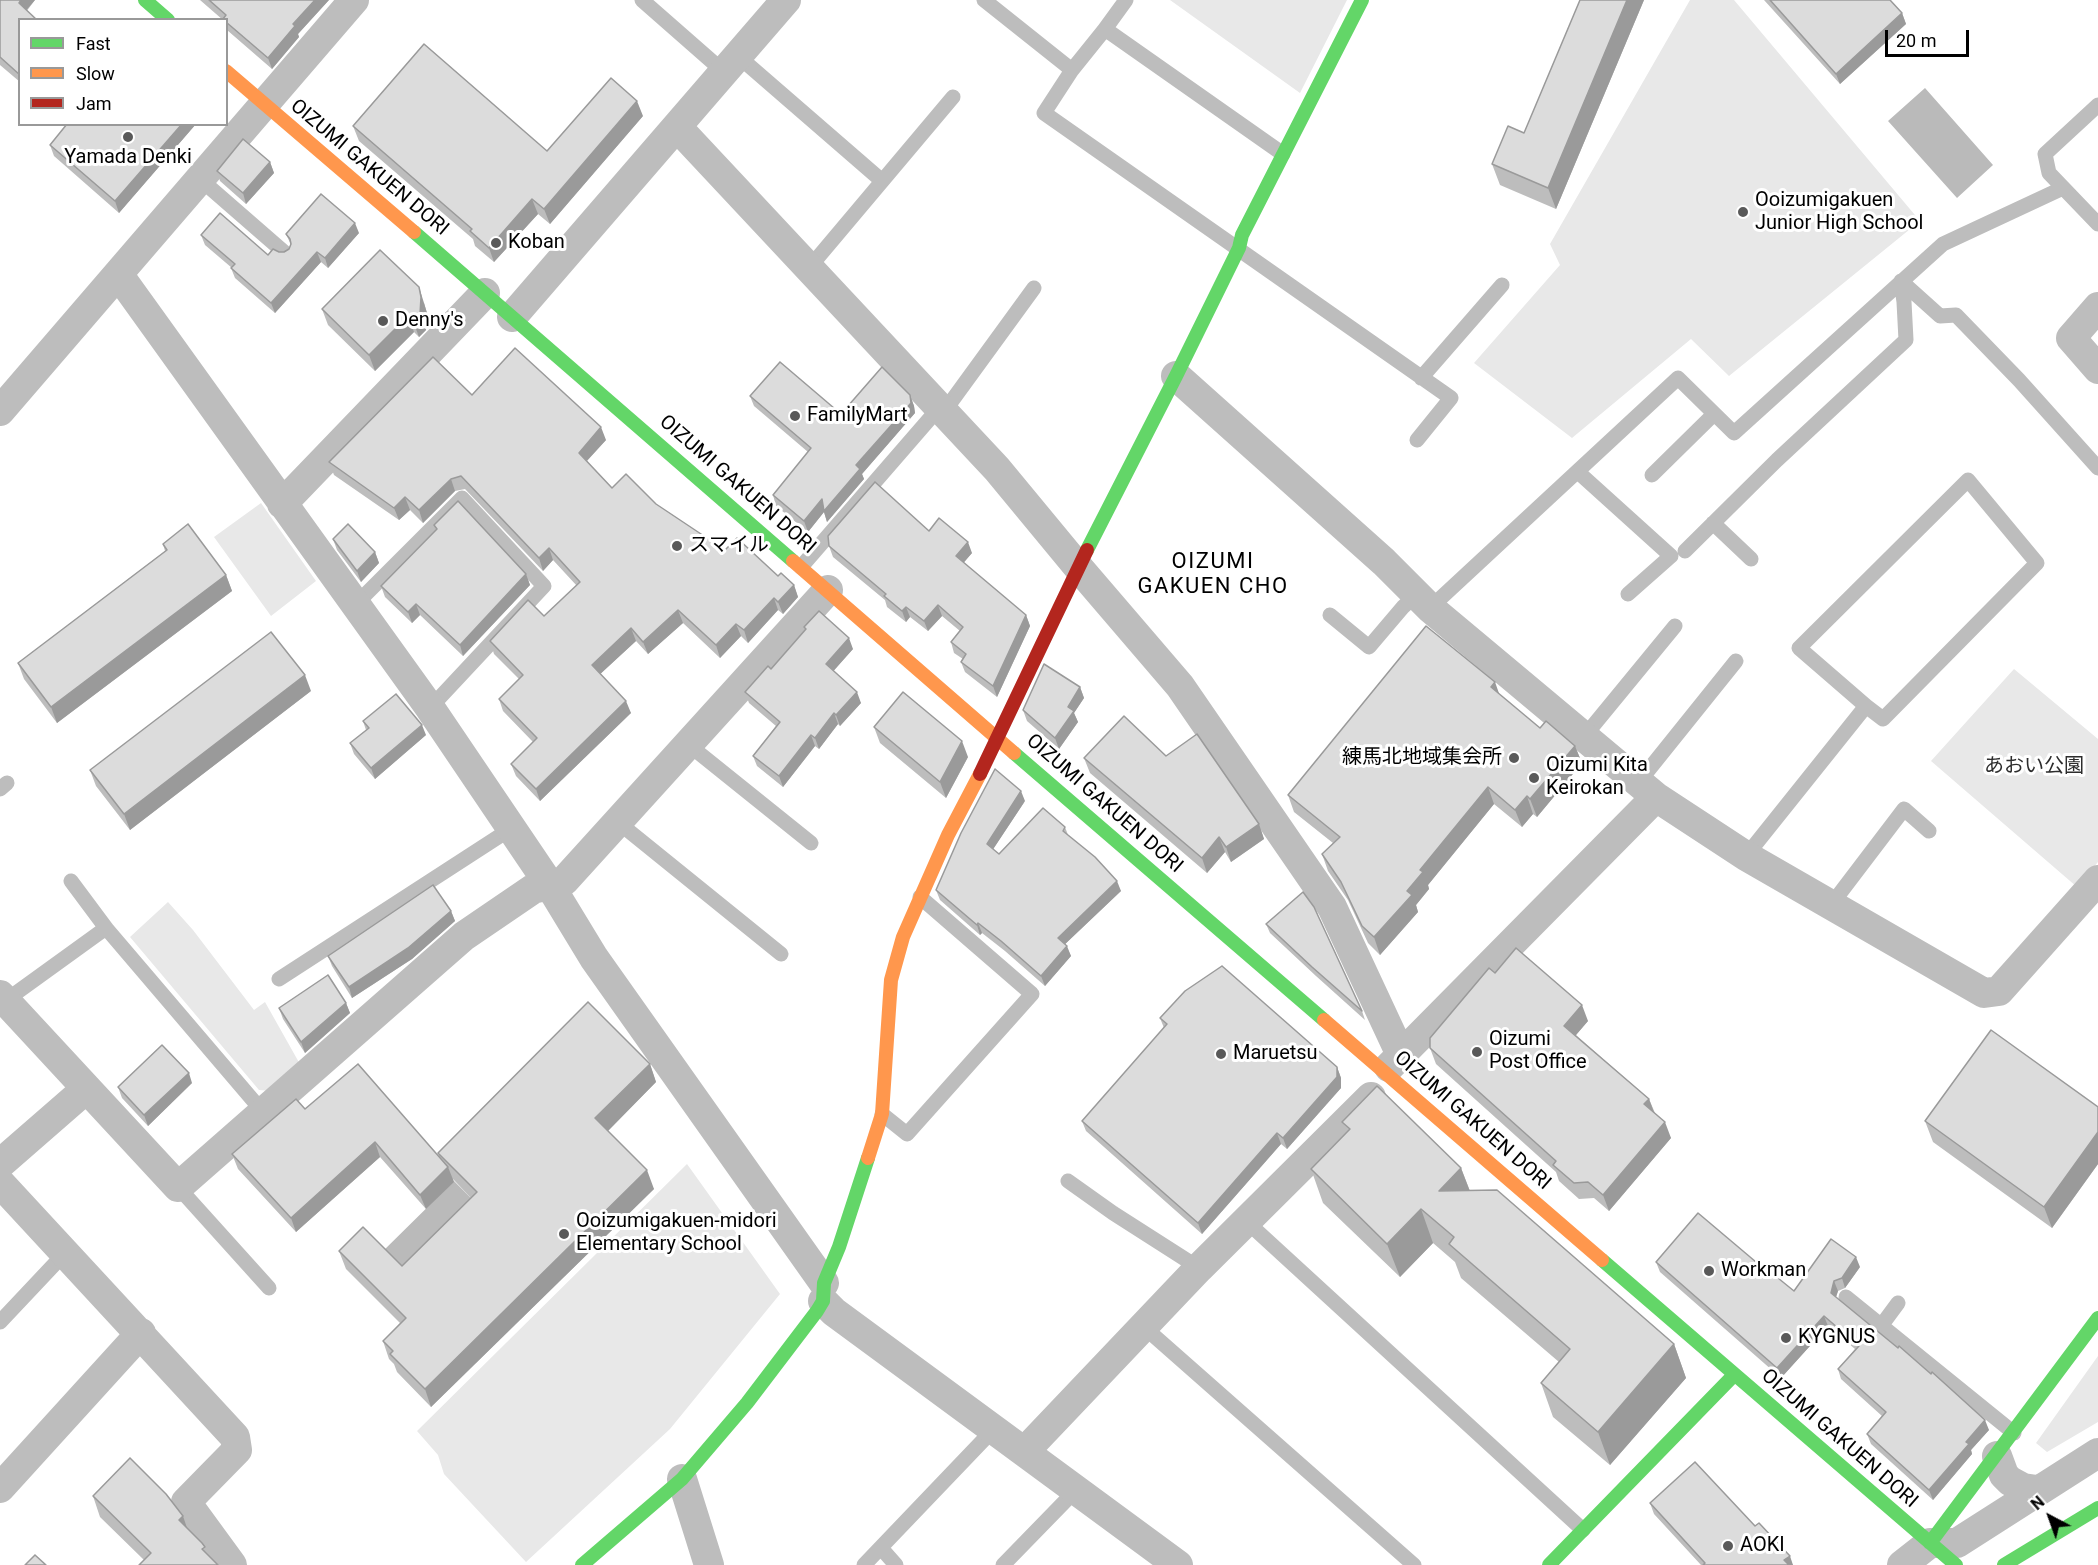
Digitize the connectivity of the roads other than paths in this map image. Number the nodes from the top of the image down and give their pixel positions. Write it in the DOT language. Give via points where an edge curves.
graph roads {
  1 [pos="145,0"];
  2 [pos="354,0"];
  3 [pos="642,0"];
  4 [pos="786,0"];
  5 [pos="984,0"];
  6 [pos="1126,0"];
  7 [pos="1362,0"];
  8 [pos="166,18"];
  9 [pos="1105,29"];
  10 [pos="731,64"];
  11 [pos="1072,70"];
  12 [pos="228,73"];
  13 [pos="953,97"];
  14 [pos="264,104"];
  15 [pos="2098,105"];
  16 [pos="677,127"];
  17 [pos="1283,154"];
  18 [pos="200,179"];
  19 [pos="881,180"];
  20 [pos="2063,188"];
  21 [pos="2098,224"];
  22 [pos="1239,248"];
  23 [pos="285,253"];
  24 [pos="808,268"];
  25 [pos="118,274"];
  26 [pos="1901,281"];
  27 [pos="1502,285"];
  28 [pos="1034,288"];
  29 [pos="485,293"];
  30 [pos="2098,307"];
  31 [pos="512,317"];
  32 [pos="2098,369"];
  33 [pos="1176,376"];
  34 [pos="1420,378"];
  35 [pos="941,408"];
  36 [pos="0,411"];
  37 [pos="1714,414"];
  38 [pos="1417,440"];
  39 [pos="2098,468"];
  40 [pos="1578,472"];
  41 [pos="1652,475"];
  42 [pos="282,504"];
  43 [pos="1713,523"];
  44 [pos="1685,551"];
  45 [pos="1751,559"];
  46 [pos="801,567"];
  47 [pos="1078,567"];
  48 [pos="828,590"];
  49 [pos="1628,594"];
  50 [pos="1423,602"];
  51 [pos="355,605"];
  52 [pos="1330,615"];
  53 [pos="1674,626"];
  54 [pos="1736,661"];
  55 [pos="1866,706"];
  56 [pos="430,708"];
  57 [pos="1583,738"];
  58 [pos="998,739"];
  59 [pos="689,745"];
  60 [pos="1647,790"];
  61 [pos="619,823"];
  62 [pos="512,828"];
  63 [pos="1929,831"];
  64 [pos="811,843"];
  65 [pos="1746,856"];
  66 [pos="2098,880"];
  67 [pos="71,881"];
  68 [pos="549,884"];
  69 [pos="920,897"];
  70 [pos="1831,905"];
  71 [pos="106,928"];
  72 [pos="781,954"];
  73 [pos="279,979"];
  74 [pos="3,998"];
  75 [pos="1392,1068"];
  76 [pos="86,1089"];
  77 [pos="263,1112"];
  78 [pos="882,1114"];
  79 [pos="0,1164"];
  80 [pos="1068,1181"];
  81 [pos="0,1183"];
  82 [pos="178,1187"];
  83 [pos="1246,1221"];
  84 [pos="65,1253"];
  85 [pos="1199,1268"];
  86 [pos="269,1288"];
  87 [pos="824,1292"];
  88 [pos="1846,1298"];
  89 [pos="1898,1303"];
  90 [pos="2098,1318"];
  91 [pos="0,1322"];
  92 [pos="1143,1326"];
  93 [pos="1881,1326"];
  94 [pos="141,1333"];
  95 [pos="1734,1375"];
  96 [pos="994,1429"];
  97 [pos="2005,1444"];
  98 [pos="1025,1451"];
  99 [pos="2098,1453"];
  100 [pos="682,1479"];
  101 [pos="0,1488"];
  102 [pos="1077,1490"];
  103 [pos="2037,1490"];
  104 [pos="2098,1508"];
  105 [pos="1583,1530"];
  106 [pos="1930,1543"];
  107 [pos="881,1548"];
  108 [pos="232,1565"];
  109 [pos="582,1565"];
  110 [pos="709,1565"];
  111 [pos="864,1565"];
  112 [pos="896,1565"];
  113 [pos="1003,1565"];
  114 [pos="1178,1565"];
  115 [pos="1414,1565"];
  116 [pos="1549,1565"];
  117 [pos="1902,1565"];
  118 [pos="1956,1565"];
  119 [pos="2004,1565"];
  1 -- 8 [label="main road"];
  2 -- 14 [label="street"];
  3 -- 10 [label="lane"];
  4 -- 10 [label="street"];
  5 -- 11 [label="lane"];
  6 -- 9 [label="lane"];
  7 -- 17 [label="main road"];
  9 -- 11 [label="lane"];
  9 -- 17 [label="lane"];
  10 -- 16 [label="street"];
  10 -- 19 [label="lane"];
  11 -- 22 [label="lane" via="1044,113"];
  12 -- 14 [label="main road, OIZUMI GAKUEN DORI"];
  13 -- 19 [label="lane"];
  14 -- 18 [label="street"];
  14 -- 29 [label="main road, OIZUMI GAKUEN DORI"];
  15 -- 20 [label="lane" via="2044,154 2049,173"];
  16 -- 24 [label="street"];
  16 -- 31 [label="street"];
  17 -- 22 [label="main road"];
  18 -- 23 [label="lane"];
  18 -- 25 [label="street"];
  19 -- 24 [label="lane"];
  20 -- 21 [label="lane"];
  20 -- 26 [label="lane" via="1942,244"];
  22 -- 33 [label="main road"];
  22 -- 34 [label="lane"];
  24 -- 35 [label="street"];
  25 -- 36 [label="street"];
  25 -- 42 [label="street"];
  26 -- 37 [label="lane" via="1734,433"];
  26 -- 39 [label="lane" via="1940,316 1956,315"];
  26 -- 43 [label="lane" via="1906,340"];
  27 -- 34 [label="lane"];
  28 -- 35 [label="lane" via="951,402"];
  29 -- 31 [label="main road, OIZUMI GAKUEN DORI"];
  29 -- 42 [label="street"];
  30 -- 32 [label="street" via="2071,338"];
  31 -- 46 [label="main road, OIZUMI GAKUEN DORI"];
  33 -- 47 [label="main road"];
  33 -- 50 [label="street"];
  34 -- 38 [label="lane" via="1450,398"];
  35 -- 46 [label="lane"];
  35 -- 47 [label="street"];
  37 -- 40 [label="lane" via="1678,378"];
  37 -- 41 [label="lane"];
  40 -- 49 [label="lane" via="1671,556"];
  40 -- 50 [label="lane"];
  42 -- 51 [label="street"];
  43 -- 44 [label="lane"];
  43 -- 45 [label="lane"];
  46 -- 48 [label="main road, OIZUMI GAKUEN DORI"];
  47 -- 58 [label="main road"];
  47 -- 75 [label="street" via="1179,686 1332,907"];
  48 -- 58 [label="main road, OIZUMI GAKUEN DORI"];
  48 -- 59 [label="street"];
  50 -- 52 [label="lane" via="1403,607 1369,647"];
  50 -- 57 [label="street"];
  51 -- 56 [label="street"];
  51 -- 56 [label="lane" via="462,498 544,586"];
  53 -- 57 [label="lane"];
  54 -- 60 [label="lane"];
  55 -- 55 [label="lane" via="1799,648 1968,480 2037,562 1883,719"];
  55 -- 65 [label="lane"];
  56 -- 62 [label="street"];
  57 -- 60 [label="street"];
  58 -- 69 [label="main road"];
  58 -- 75 [label="main road, OIZUMI GAKUEN DORI"];
  59 -- 61 [label="street"];
  59 -- 64 [label="lane"];
  60 -- 65 [label="street"];
  60 -- 75 [label="street"];
  61 -- 68 [label="street" via="564,881"];
  61 -- 72 [label="lane"];
  62 -- 68 [label="street"];
  62 -- 73 [label="lane"];
  63 -- 70 [label="lane" via="1904,809"];
  65 -- 70 [label="street"];
  66 -- 70 [label="street" via="1999,991 1984,993"];
  67 -- 71 [label="lane"];
  68 -- 77 [label="street" via="533,890 464,936"];
  68 -- 87 [label="street" via="594,958"];
  69 -- 78 [label="main road" via="891,980"];
  69 -- 78 [label="lane" via="1032,994 907,1134"];
  71 -- 74 [label="lane"];
  71 -- 77 [label="lane"];
  74 -- 76 [label="street"];
  75 -- 83 [label="street"];
  75 -- 95 [label="main road, OIZUMI GAKUEN DORI"];
  76 -- 79 [label="street"];
  76 -- 82 [label="street"];
  77 -- 82 [label="street"];
  78 -- 87 [label="main road"];
  80 -- 85 [label="lane"];
  81 -- 84 [label="street"];
  82 -- 86 [label="lane"];
  83 -- 85 [label="street"];
  83 -- 105 [label="lane"];
  84 -- 91 [label="lane"];
  84 -- 94 [label="street"];
  85 -- 92 [label="street"];
  87 -- 96 [label="street" via="834,1312"];
  87 -- 100 [label="main road" via="817,1311 747,1403"];
  88 -- 93 [label="lane"];
  89 -- 93 [label="lane"];
  90 -- 97 [label="main road"];
  92 -- 98 [label="street"];
  92 -- 115 [label="lane"];
  93 -- 97 [label="lane"];
  94 -- 101 [label="street"];
  94 -- 108 [label="street" via="236,1437 237,1450 186,1502"];
  95 -- 105 [label="main road"];
  95 -- 106 [label="main road, OIZUMI GAKUEN DORI"];
  96 -- 98 [label="street"];
  96 -- 107 [label="lane"];
  97 -- 103 [label="street" via="2004,1475 2023,1488"];
  97 -- 106 [label="main road"];
  98 -- 102 [label="street"];
  99 -- 103 [label="street"];
  100 -- 109 [label="main road"];
  100 -- 110 [label="street"];
  102 -- 113 [label="lane"];
  102 -- 114 [label="street"];
  103 -- 106 [label="street" via="1957,1542"];
  104 -- 119 [label="main road"];
  105 -- 116 [label="main road"];
  106 -- 117 [label="street"];
  106 -- 118 [label="main road, OIZUMI GAKUEN DORI"];
  107 -- 111 [label="lane"];
  107 -- 112 [label="lane"];
}
